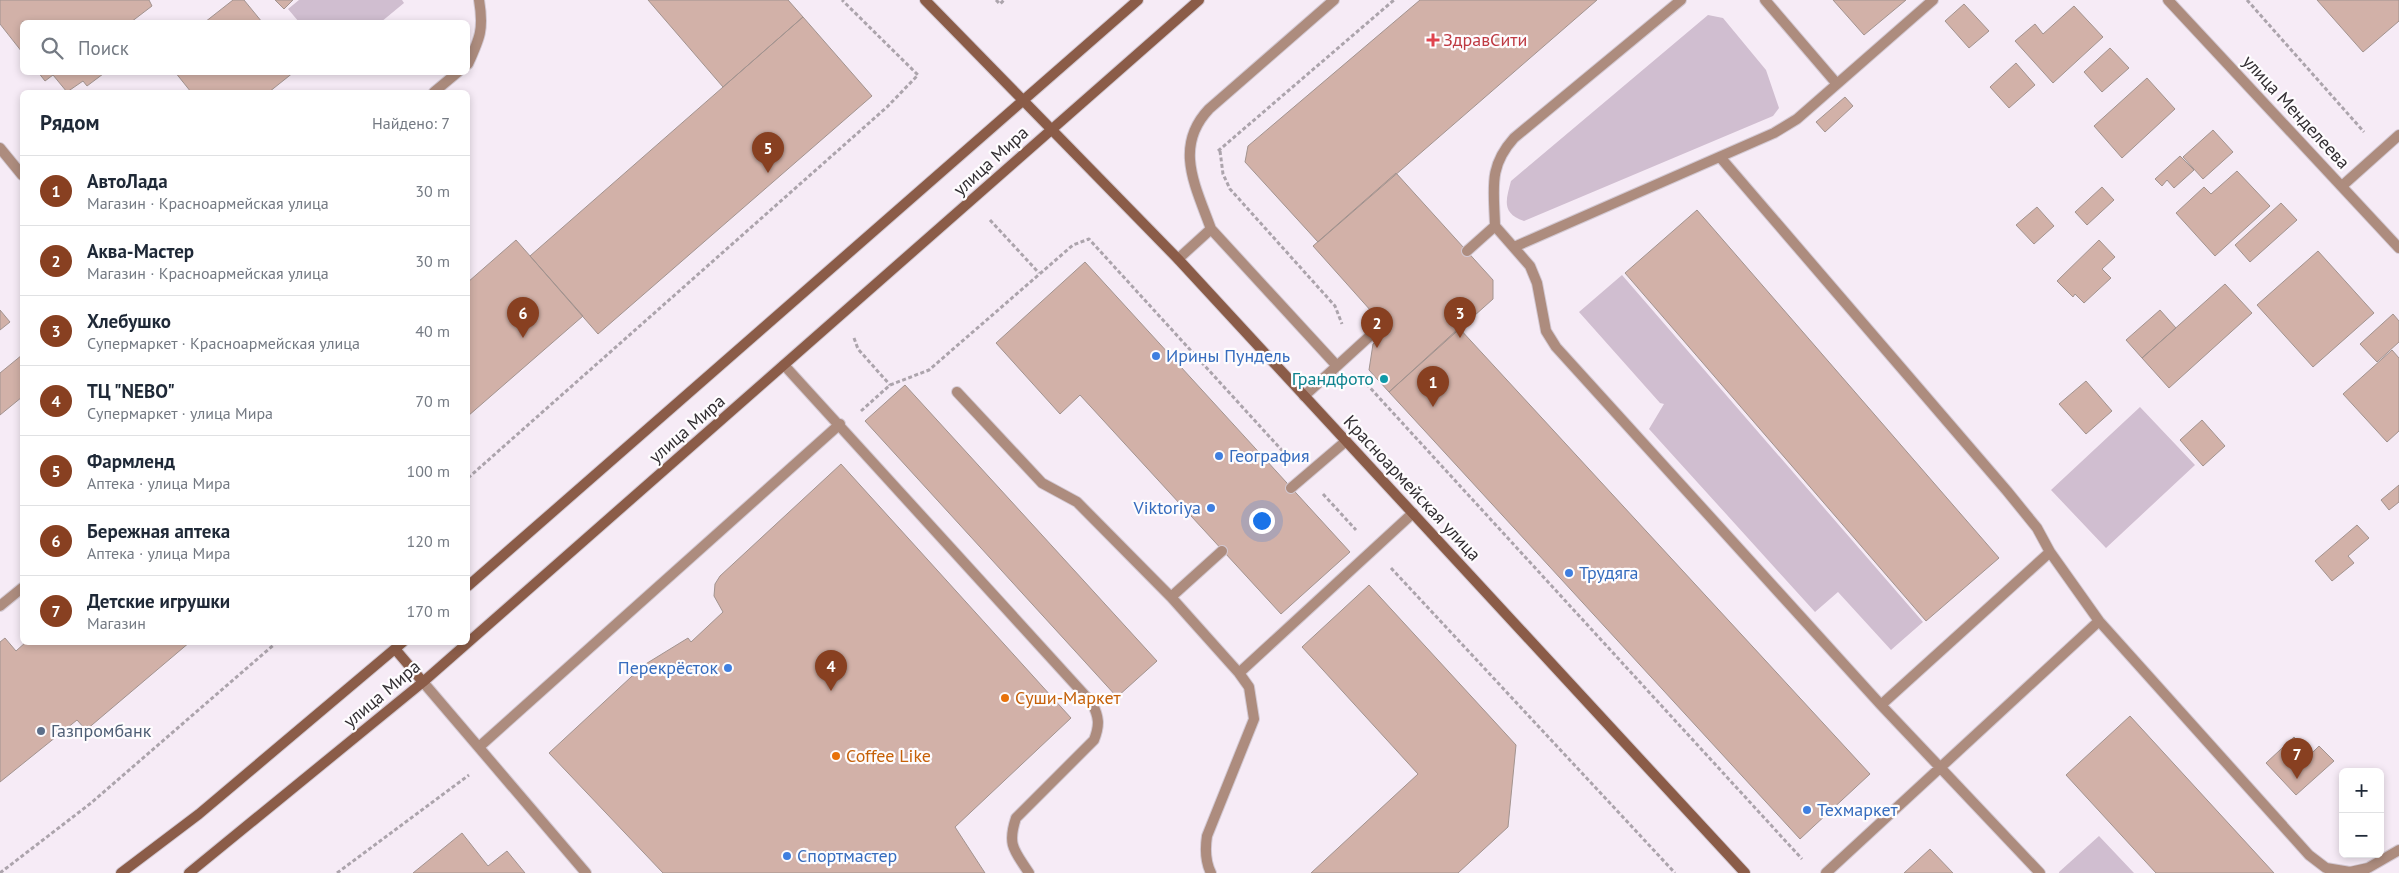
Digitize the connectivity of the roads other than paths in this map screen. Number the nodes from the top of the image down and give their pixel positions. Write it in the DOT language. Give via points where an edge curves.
graph roads {
  1 [pos="479,0"];
  2 [pos="924,0"];
  3 [pos="1138,0"];
  4 [pos="1199,0"];
  5 [pos="1334,0"];
  6 [pos="1681,0"];
  7 [pos="1765,0"];
  8 [pos="1933,0"];
  9 [pos="2168,0"];
  10 [pos="470,60"];
  11 [pos="454,75"];
  12 [pos="1836,84"];
  13 [pos="436,90"];
  14 [pos="1023,100"];
  15 [pos="1051,129"];
  16 [pos="2399,135"];
  17 [pos="0,148"];
  18 [pos="1720,157"];
  19 [pos="20,173"];
  20 [pos="2342,186"];
  21 [pos="1495,226"];
  22 [pos="1211,229"];
  23 [pos="1514,247"];
  24 [pos="2399,248"];
  25 [pos="1467,251"];
  26 [pos="1178,259"];
  27 [pos="1382,324"];
  28 [pos="784,365"];
  29 [pos="1337,366"];
  30 [pos="957,392"];
  31 [pos="1304,396"];
  32 [pos="840,424"];
  33 [pos="1346,441"];
  34 [pos="1291,488"];
  35 [pos="1412,513"];
  36 [pos="1222,551"];
  37 [pos="2050,552"];
  38 [pos="470,584"];
  39 [pos="20,590"];
  40 [pos="1170,596"];
  41 [pos="0,606"];
  42 [pos="2100,622"];
  43 [pos="470,641"];
  44 [pos="465,645"];
  45 [pos="399,646"];
  46 [pos="1240,673"];
  47 [pos="423,682"];
  48 [pos="1881,705"];
  49 [pos="479,747"];
  50 [pos="1941,768"];
  51 [pos="2399,850"];
  52 [pos="121,873"];
  53 [pos="189,873"];
  54 [pos="586,873"];
  55 [pos="1029,873"];
  56 [pos="1211,873"];
  57 [pos="1745,873"];
  58 [pos="1826,873"];
  59 [pos="2040,873"];
  1 -- 10 [label="street" via="481,37"];
  2 -- 14 [label="main road"];
  3 -- 14 [label="main road, улица Мира"];
  4 -- 15 [label="main road, улица Мира"];
  5 -- 22 [label="street" via="1209,109 1193,129 1188,150 1194,180"];
  6 -- 21 [label="street" via="1504,149 1495,166"];
  7 -- 12 [label="street"];
  8 -- 12 [label="street"];
  9 -- 20 [label="street, улица Менделеева"];
  11 -- 13 [label="street"];
  12 -- 18 [label="street" via="1774,133"];
  14 -- 15 [label="main road, Красноармейская улица"];
  14 -- 38 [label="main road, улица Мира"];
  15 -- 26 [label="main road, Красноармейская улица"];
  15 -- 28 [label="main road, улица Мира"];
  16 -- 20 [label="street"];
  17 -- 19 [label="street"];
  18 -- 23 [label="street"];
  18 -- 37 [label="street" via="2006,491 2036,528"];
  20 -- 24 [label="street, улица Менделеева"];
  21 -- 23 [label="street"];
  21 -- 25 [label="street"];
  22 -- 26 [label="street"];
  22 -- 29 [label="street"];
  23 -- 48 [label="street" via="1530,266 1537,283 1546,331 1556,347"];
  26 -- 31 [label="main road, Красноармейская улица"];
  27 -- 29 [label="street"];
  28 -- 32 [label="street"];
  28 -- 43 [label="main road, улица Мира"];
  29 -- 31 [label="street"];
  30 -- 40 [label="street" via="1042,483 1077,502"];
  31 -- 33 [label="main road, Красноармейская улица"];
  32 -- 49 [label="street"];
  32 -- 55 [label="street" via="1092,704 1098,717 1094,740 1016,818 1011,834 1014,849"];
  33 -- 34 [label="street"];
  33 -- 35 [label="main road, Красноармейская улица"];
  35 -- 46 [label="street"];
  35 -- 57 [label="main road, Красноармейская улица"];
  36 -- 40 [label="street"];
  37 -- 42 [label="street"];
  37 -- 48 [label="street"];
  39 -- 41 [label="street"];
  40 -- 46 [label="street"];
  42 -- 50 [label="street"];
  42 -- 51 [label="street" via="2309,855 2326,868 2350,872 2368,868"];
  44 -- 47 [label="main road, улица Мира"];
  45 -- 47 [label="main road"];
  45 -- 52 [label="main road, улица Мира" via="199,814"];
  46 -- 56 [label="street" via="1249,688 1254,720 1207,836 1205,849"];
  47 -- 49 [label="street"];
  47 -- 53 [label="main road, улица Мира"];
  48 -- 50 [label="street"];
  49 -- 54 [label="street"];
  50 -- 58 [label="street"];
  50 -- 59 [label="street"];
}
